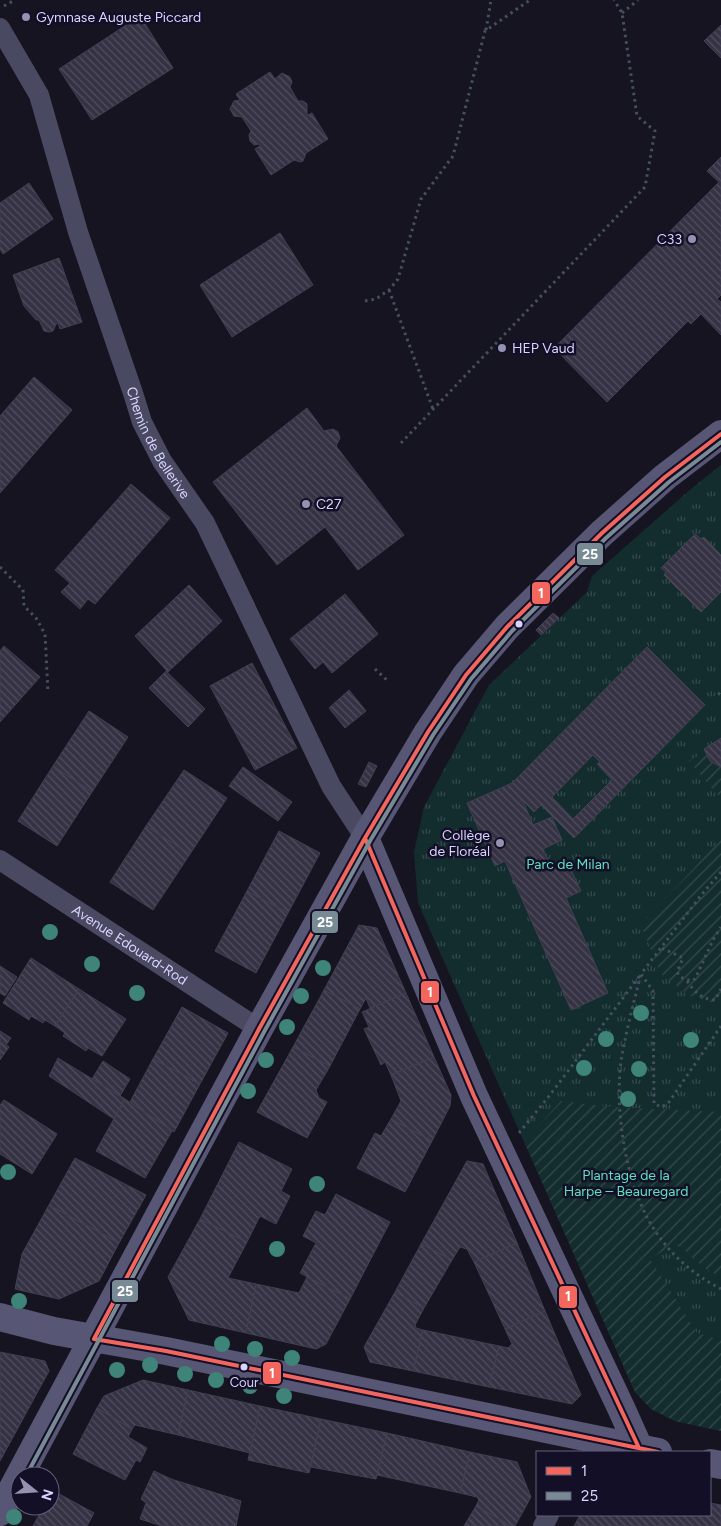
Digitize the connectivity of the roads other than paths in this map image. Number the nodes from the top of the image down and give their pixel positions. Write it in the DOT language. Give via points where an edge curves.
graph roads {
  1 [pos="0,28"];
  2 [pos="721,434"];
  3 [pos="365,838"];
  4 [pos="0,860"];
  5 [pos="259,1030"];
  6 [pos="0,1317"];
  7 [pos="94,1339"];
  8 [pos="589,1446"];
  9 [pos="649,1450"];
  10 [pos="0,1512"];
  1 -- 3 [label="street, Chemin de Bellerive" via="38,95 78,232 142,422 162,461 205,523 331,786"];
  2 -- 3 [label="street" via="602,532 507,627 466,675"];
  3 -- 5 [label="street"];
  3 -- 9 [label="street" via="474,1096 622,1410"];
  4 -- 5 [label="street, Avenue Edouard-Rod"];
  5 -- 7 [label="street"];
  6 -- 7 [label="street"];
  7 -- 8 [label="street" via="166,1351"];
  7 -- 10 [label="street"];
  8 -- 9 [label="street"];
}
